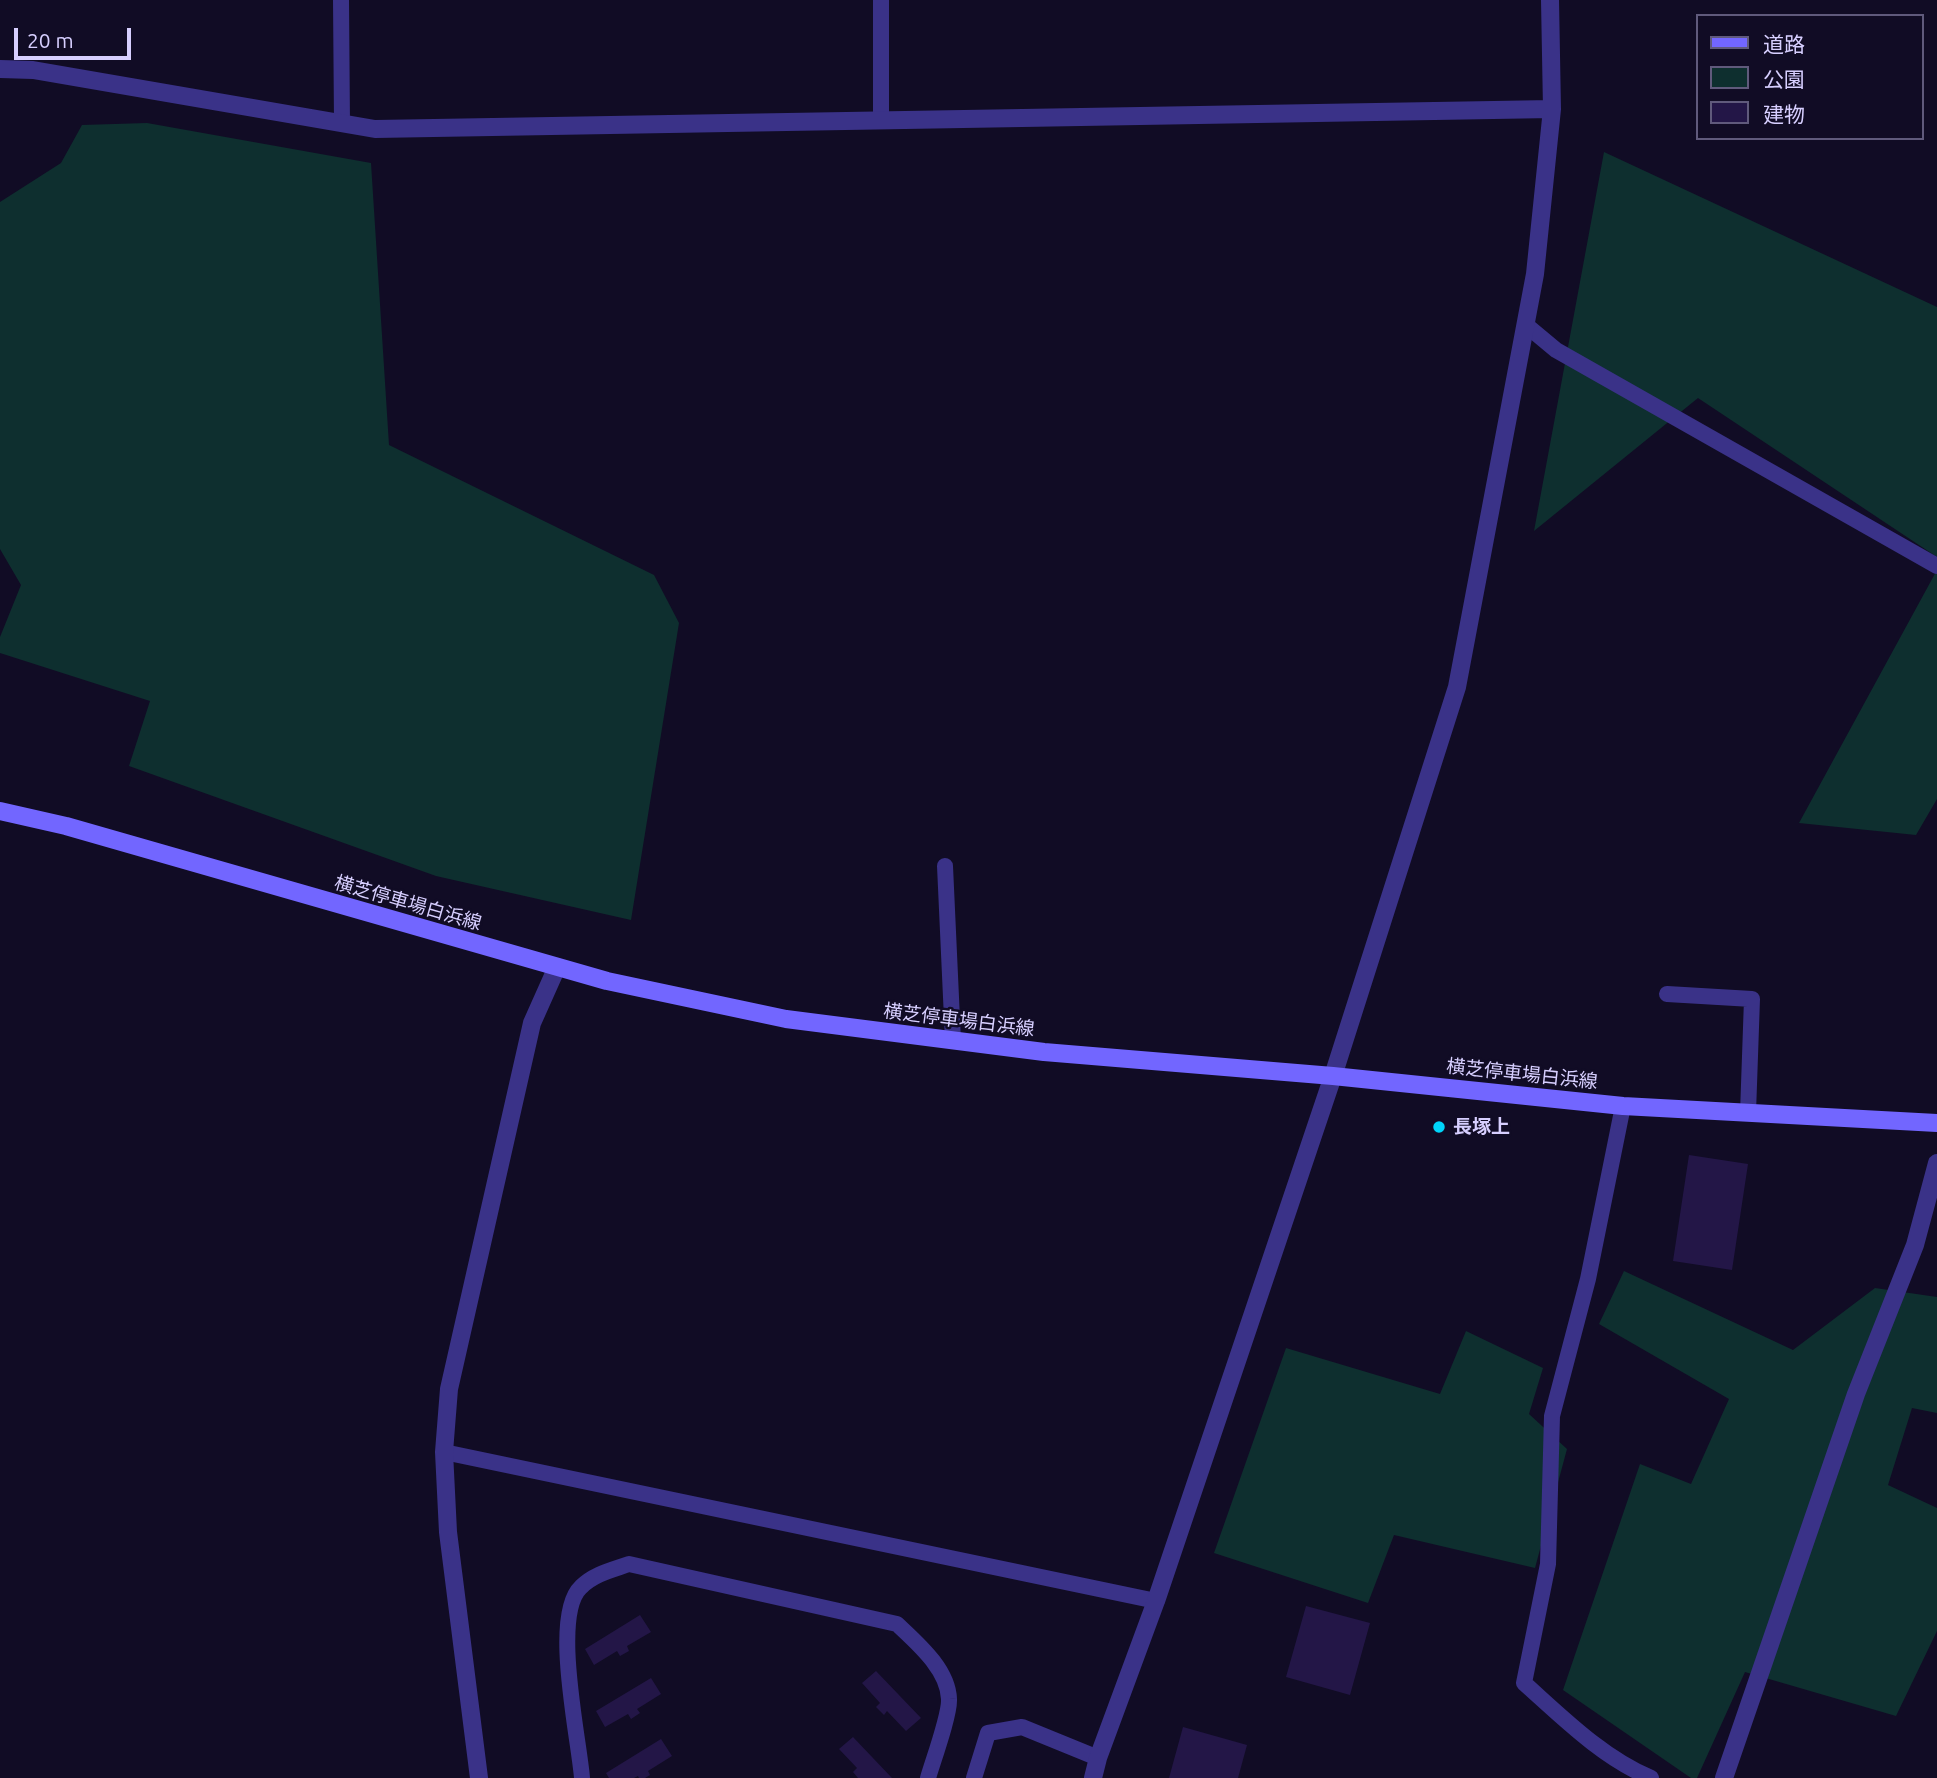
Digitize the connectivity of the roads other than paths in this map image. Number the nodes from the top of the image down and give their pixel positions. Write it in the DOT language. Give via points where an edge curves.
graph roads {
  1 [pos="341,0"];
  2 [pos="881,0"];
  3 [pos="1550,0"];
  4 [pos="0,69"];
  5 [pos="1552,109"];
  6 [pos="881,121"];
  7 [pos="342,123"];
  8 [pos="1526,325"];
  9 [pos="1937,566"];
  10 [pos="0,811"];
  11 [pos="945,866"];
  12 [pos="557,967"];
  13 [pos="1667,994"];
  14 [pos="953,1041"];
  15 [pos="1333,1076"];
  16 [pos="1623,1106"];
  17 [pos="1748,1113"];
  18 [pos="1937,1124"];
  19 [pos="1937,1163"];
  20 [pos="444,1452"];
  21 [pos="1156,1601"];
  22 [pos="1098,1758"];
  23 [pos="479,1778"];
  24 [pos="582,1778"];
  25 [pos="928,1778"];
  26 [pos="974,1778"];
  27 [pos="1093,1778"];
  28 [pos="1651,1778"];
  29 [pos="1724,1778"];
  1 -- 7 [label="lane"];
  2 -- 6 [label="lane"];
  3 -- 5 [label="street"];
  4 -- 7 [label="street" via="33,70"];
  5 -- 6 [label="street"];
  5 -- 8 [label="street"];
  6 -- 7 [label="street" via="375,129"];
  8 -- 9 [label="lane" via="1556,349"];
  8 -- 15 [label="street" via="1457,687"];
  10 -- 12 [label="main road, 横芝停車場白浜線"];
  11 -- 14 [label="lane"];
  12 -- 14 [label="main road, 横芝停車場白浜線" via="786,1019"];
  12 -- 20 [label="street" via="533,1023 449,1389"];
  13 -- 17 [label="lane" via="1752,999"];
  14 -- 15 [label="main road, 横芝停車場白浜線"];
  15 -- 16 [label="main road, 横芝停車場白浜線"];
  15 -- 21 [label="street"];
  16 -- 17 [label="main road, 横芝停車場白浜線"];
  16 -- 28 [label="lane" via="1587,1279 1552,1416 1548,1564 1524,1683 1629,1769"];
  17 -- 18 [label="main road, 横芝停車場白浜線"];
  19 -- 29 [label="street" via="1915,1245 1856,1394"];
  20 -- 21 [label="lane"];
  20 -- 23 [label="street" via="448,1532"];
  21 -- 22 [label="street"];
  22 -- 26 [label="lane" via="1022,1727 988,1733"];
  22 -- 27 [label="street"];
  24 -- 25 [label="lane" via="566,1625 578,1589 598,1574 629,1564 897,1624 946,1681 950,1700"];
}
